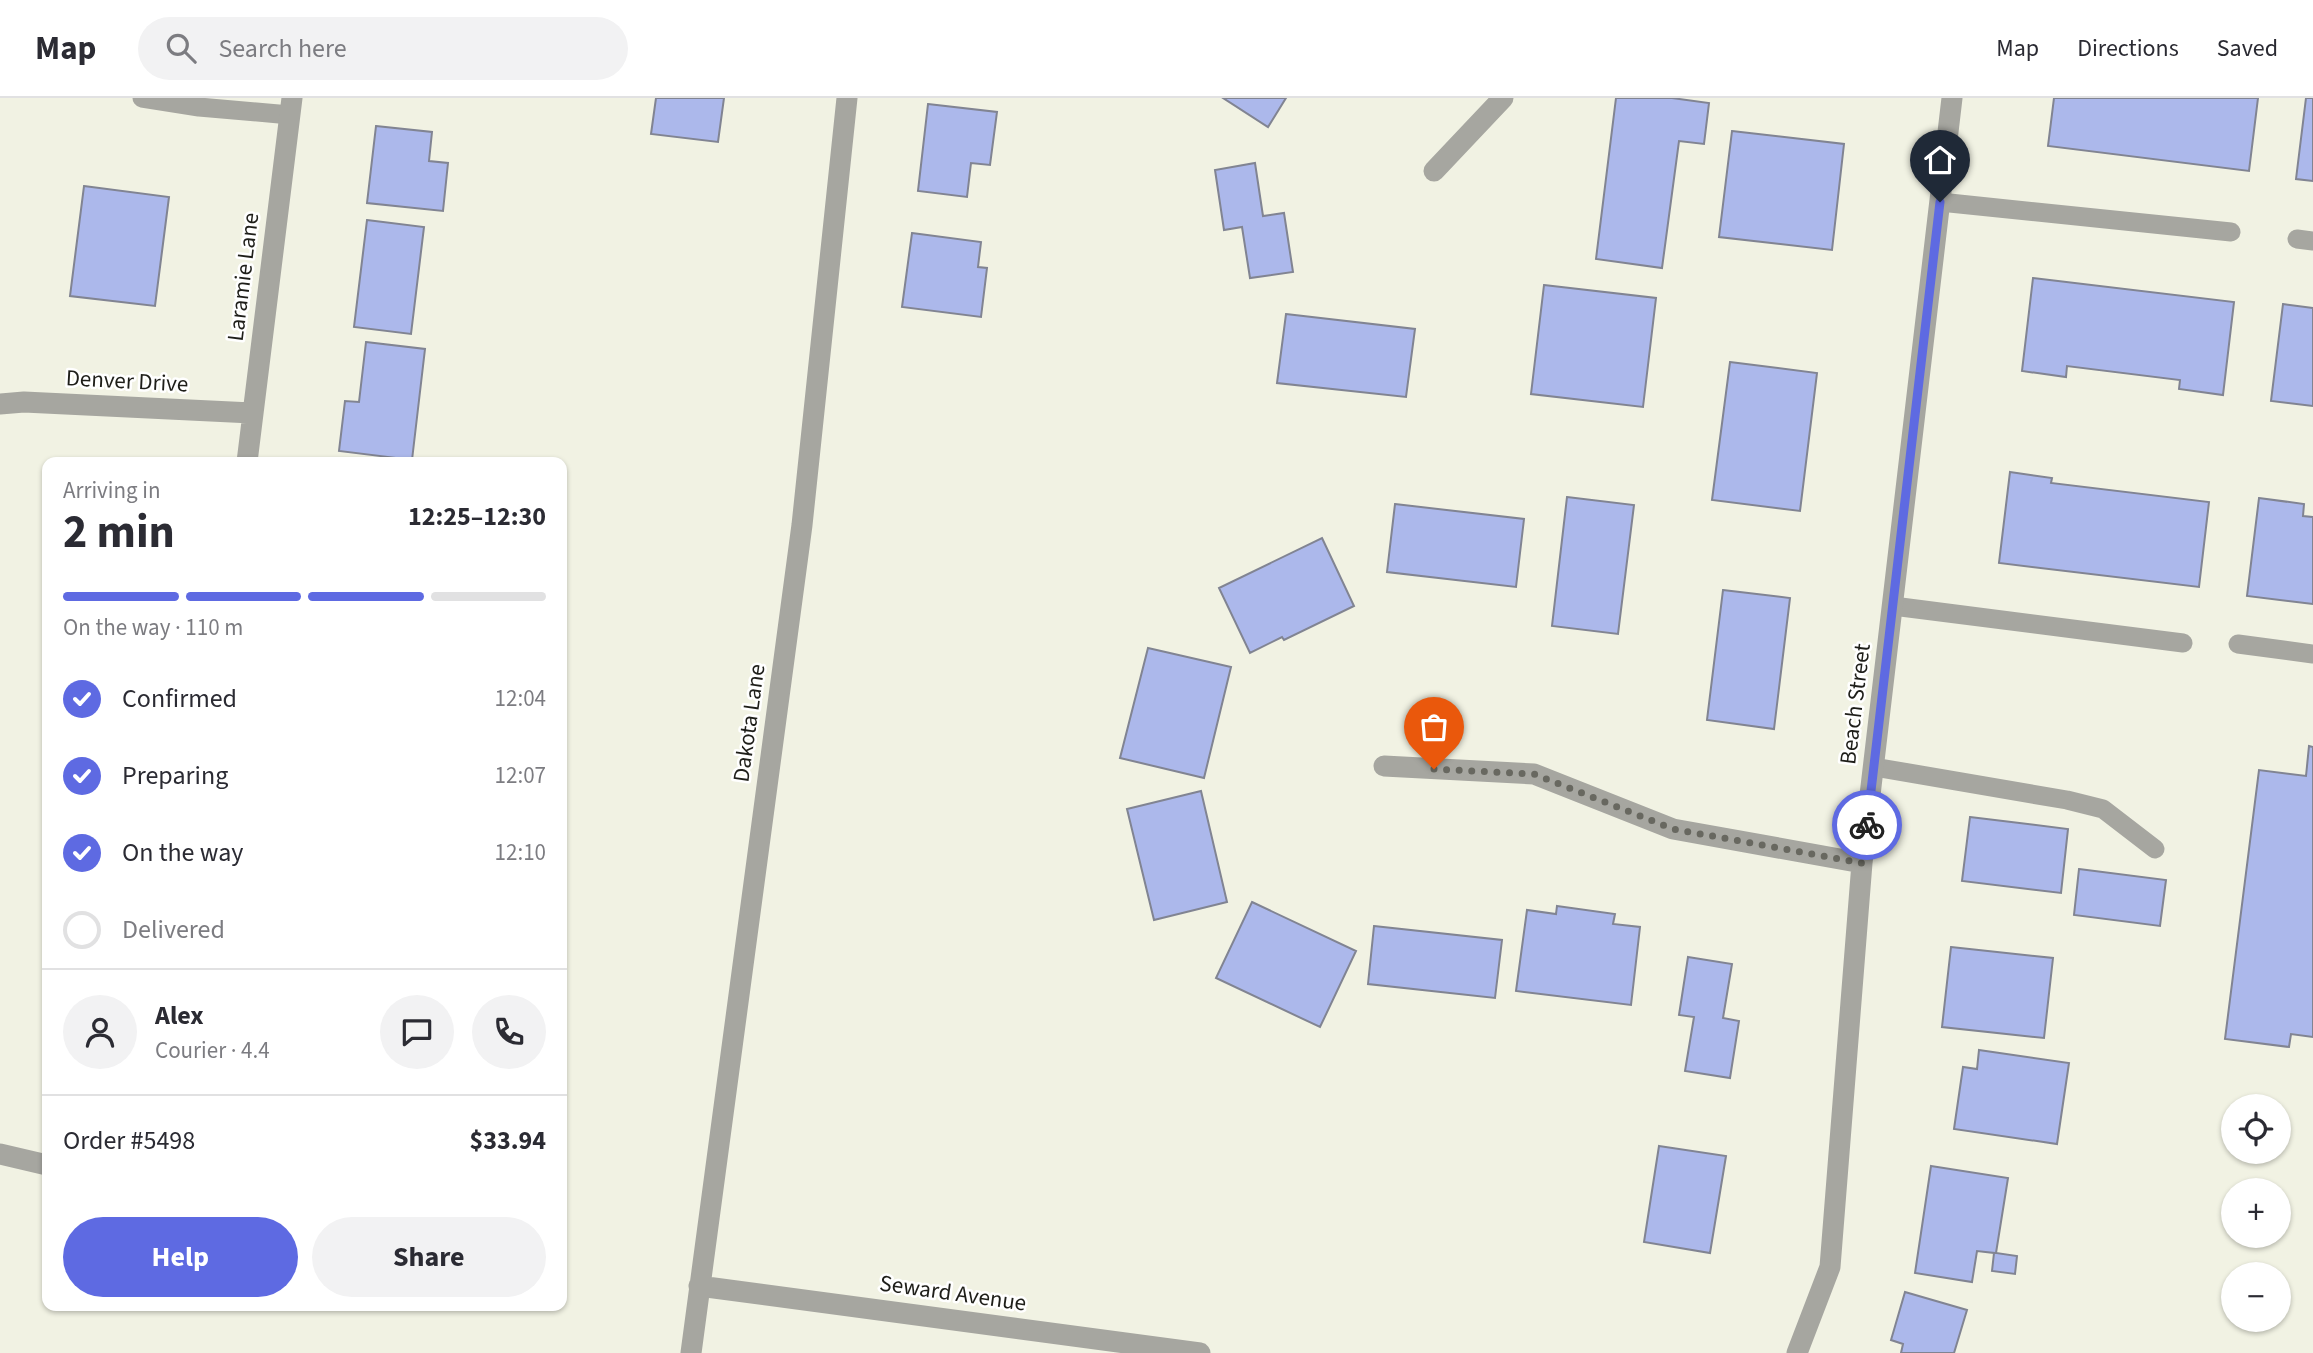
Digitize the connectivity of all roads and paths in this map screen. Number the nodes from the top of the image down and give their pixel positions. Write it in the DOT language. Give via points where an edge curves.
graph roads {
  1 [pos="142,98"];
  2 [pos="847,98"];
  3 [pos="1503,98"];
  4 [pos="1952,98"];
  5 [pos="291,106"];
  6 [pos="1434,171"];
  7 [pos="1940,202"];
  8 [pos="2231,232"];
  9 [pos="0,404"];
  10 [pos="252,413"];
  11 [pos="248,457"];
  12 [pos="1893,606"];
  13 [pos="2183,643"];
  14 [pos="2238,644"];
  15 [pos="2313,653"];
  16 [pos="1384,766"];
  17 [pos="1874,767"];
  18 [pos="2155,849"];
  19 [pos="1862,863"];
  20 [pos="0,1154"];
  21 [pos="42,1164"];
  22 [pos="699,1286"];
  23 [pos="691,1353"];
  24 [pos="1200,1353"];
  25 [pos="1797,1353"];
  1 -- 5 [label="lane" via="200,107"];
  2 -- 22 [label="street, Dakota Lane" via="802,526"];
  3 -- 6 [label="street"];
  4 -- 7 [label="street, Beach Street"];
  5 -- 10 [label="street, Laramie Lane"];
  7 -- 8 [label="lane"];
  7 -- 12 [label="street, Beach Street"];
  9 -- 10 [label="street, Denver Drive"];
  10 -- 11 [label="street, Laramie Lane"];
  12 -- 13 [label="lane"];
  12 -- 17 [label="street, Beach Street"];
  14 -- 15 [label="lane"];
  16 -- 19 [label="street" via="1534,774 1673,829"];
  17 -- 18 [label="lane" via="2103,809"];
  17 -- 19 [label="street, Beach Street"];
  19 -- 25 [label="street, Beach Street" via="1830,1267"];
  20 -- 21 [label="street"];
  22 -- 23 [label="street, Dakota Lane"];
  22 -- 24 [label="street, Seward Avenue"];
}
